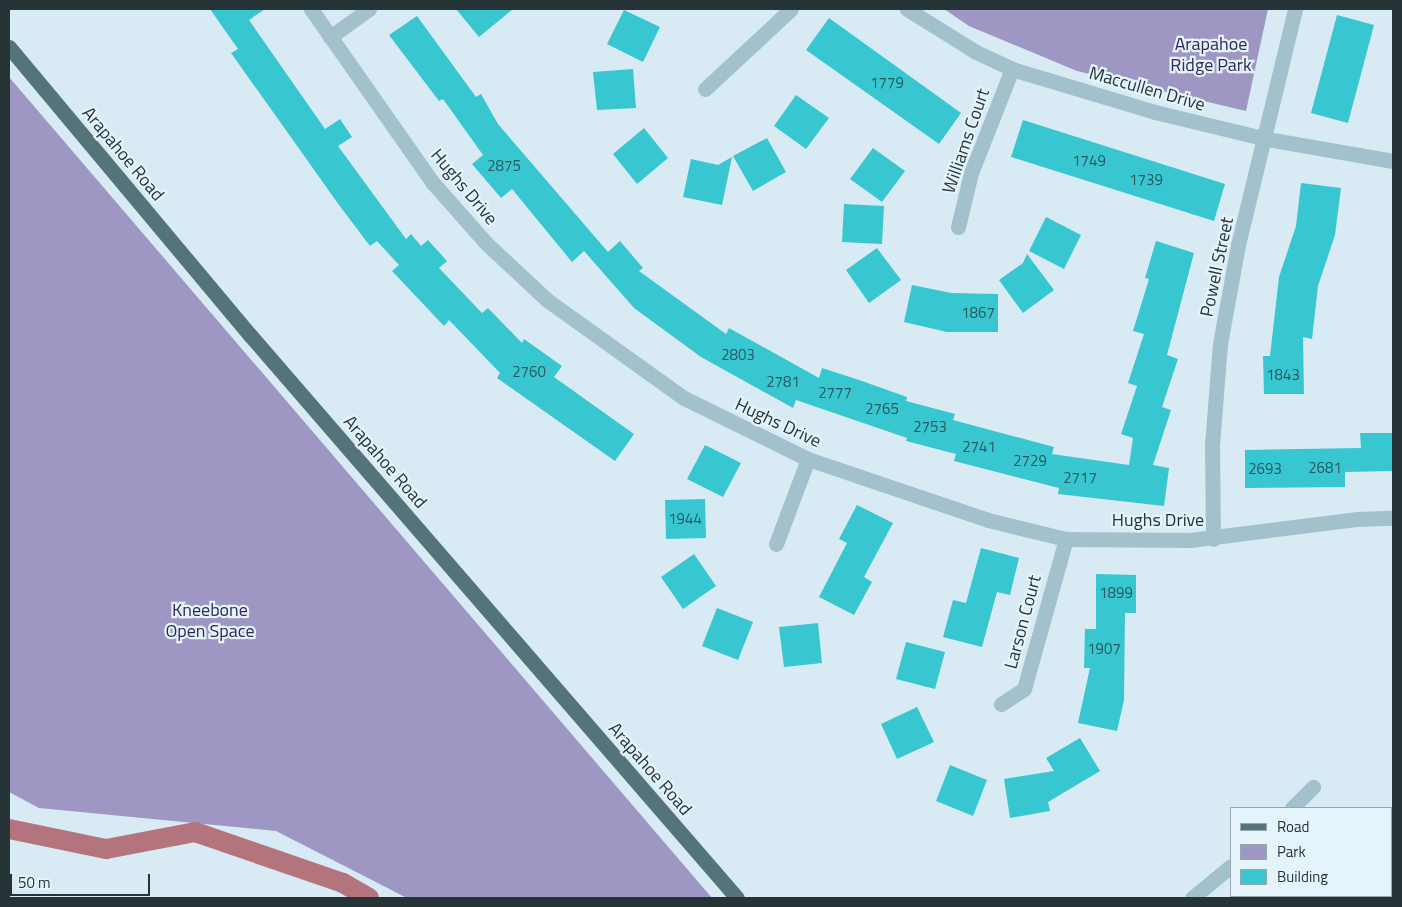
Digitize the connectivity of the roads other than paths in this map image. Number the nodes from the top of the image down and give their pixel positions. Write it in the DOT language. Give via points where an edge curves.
graph roads {
  1 [pos="311,9"];
  2 [pos="369,9"];
  3 [pos="791,9"];
  4 [pos="907,9"];
  5 [pos="1295,9"];
  6 [pos="330,37"];
  7 [pos="9,47"];
  8 [pos="1012,69"];
  9 [pos="705,89"];
  10 [pos="1267,140"];
  11 [pos="1393,162"];
  12 [pos="958,227"];
  13 [pos="808,459"];
  14 [pos="1393,518"];
  15 [pos="1066,538"];
  16 [pos="1213,539"];
  17 [pos="776,544"];
  18 [pos="1001,704"];
  19 [pos="1313,787"];
  20 [pos="1293,807"];
  21 [pos="1230,867"];
  22 [pos="737,898"];
  23 [pos="1192,898"];
  1 -- 6 [label="street, Hughs Drive"];
  2 -- 6 [label="street"];
  3 -- 9 [label="street"];
  4 -- 8 [label="street, Maccullen Drive" via="976,52"];
  5 -- 10 [label="street, Powell Street"];
  6 -- 13 [label="street, Hughs Drive" via="433,183 487,244 547,300 684,398"];
  7 -- 22 [label="main road, Arapahoe Road" via="250,335"];
  8 -- 10 [label="street, Maccullen Drive" via="1155,112"];
  8 -- 12 [label="street, Williams Court" via="971,173"];
  10 -- 11 [label="street, Maccullen Drive"];
  10 -- 16 [label="street, Powell Street" via="1238,245 1220,344 1212,445"];
  13 -- 15 [label="street, Hughs Drive" via="988,520"];
  13 -- 17 [label="street"];
  14 -- 16 [label="street, Hughs Drive" via="1356,519"];
  15 -- 16 [label="street, Hughs Drive"];
  15 -- 18 [label="street, Larson Court" via="1024,689"];
  19 -- 20 [label="street"];
  21 -- 23 [label="street"];
}
